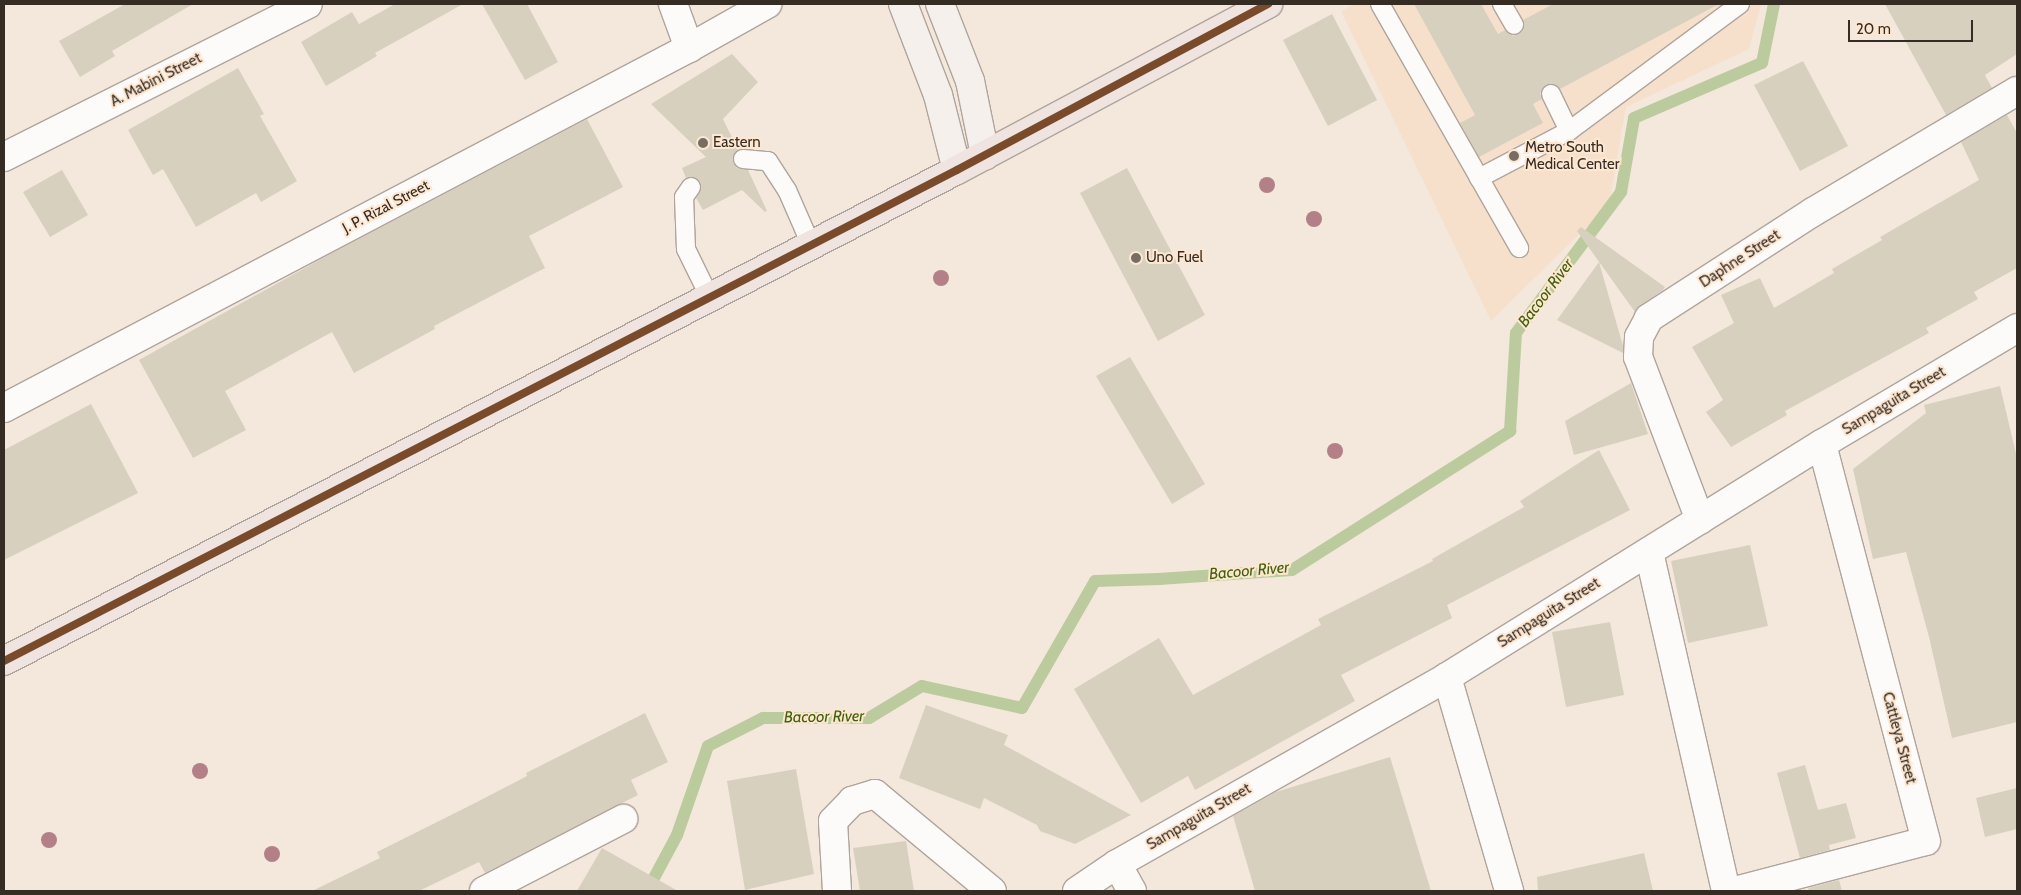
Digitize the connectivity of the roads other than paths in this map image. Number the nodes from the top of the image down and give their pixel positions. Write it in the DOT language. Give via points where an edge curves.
graph roads {
  1 [pos="308,4"];
  2 [pos="673,4"];
  3 [pos="767,4"];
  4 [pos="903,4"];
  5 [pos="940,4"];
  6 [pos="1268,4"];
  7 [pos="1380,4"];
  8 [pos="1502,4"];
  9 [pos="1740,4"];
  10 [pos="1514,25"];
  11 [pos="689,48"];
  12 [pos="2017,91"];
  13 [pos="1551,94"];
  14 [pos="1569,131"];
  15 [pos="985,155"];
  16 [pos="4,157"];
  17 [pos="742,159"];
  18 [pos="957,170"];
  19 [pos="1479,178"];
  20 [pos="691,187"];
  21 [pos="811,246"];
  22 [pos="1519,248"];
  23 [pos="710,298"];
  24 [pos="2016,336"];
  25 [pos="4,408"];
  26 [pos="1822,444"];
  27 [pos="1700,520"];
  28 [pos="1649,552"];
  29 [pos="4,661"];
  30 [pos="1447,677"];
  31 [pos="623,818"];
  32 [pos="1117,864"];
  33 [pos="498,888"];
  34 [pos="837,891"];
  35 [pos="992,891"];
  36 [pos="1077,891"];
  37 [pos="1132,891"];
  38 [pos="1509,891"];
  39 [pos="1726,891"];
  40 [pos="1735,891"];
  1 -- 16 [label="street, A. Mabini Street"];
  2 -- 11 [label="street"];
  3 -- 11 [label="street, J. P. Rizal Street"];
  4 -- 18 [label="street" via="938,95"];
  5 -- 15 [label="street" via="970,81"];
  6 -- 15 [label="main road"];
  7 -- 19 [label="lane"];
  8 -- 10 [label="lane"];
  9 -- 14 [label="lane"];
  11 -- 25 [label="street, J. P. Rizal Street"];
  12 -- 27 [label="street, Daphne Street" via="1813,212 1649,318 1639,338 1638,357"];
  13 -- 14 [label="lane"];
  14 -- 19 [label="lane"];
  15 -- 18 [label="main road"];
  17 -- 21 [label="lane" via="768,161 787,190"];
  18 -- 21 [label="main road"];
  19 -- 22 [label="lane"];
  20 -- 23 [label="lane" via="684,197 686,249"];
  21 -- 23 [label="main road"];
  23 -- 29 [label="main road"];
  24 -- 26 [label="street, Sampaguita Street"];
  26 -- 27 [label="street, Sampaguita Street"];
  26 -- 40 [label="street, Cattleya Street" via="1926,841"];
  27 -- 28 [label="street, Sampaguita Street"];
  28 -- 30 [label="street, Sampaguita Street"];
  28 -- 39 [label="street"];
  30 -- 32 [label="street, Sampaguita Street"];
  30 -- 38 [label="street"];
  31 -- 33 [label="street"];
  32 -- 36 [label="street, Sampaguita Street"];
  32 -- 37 [label="street"];
  34 -- 35 [label="street" via="833,822 852,801 875,794"];
}
